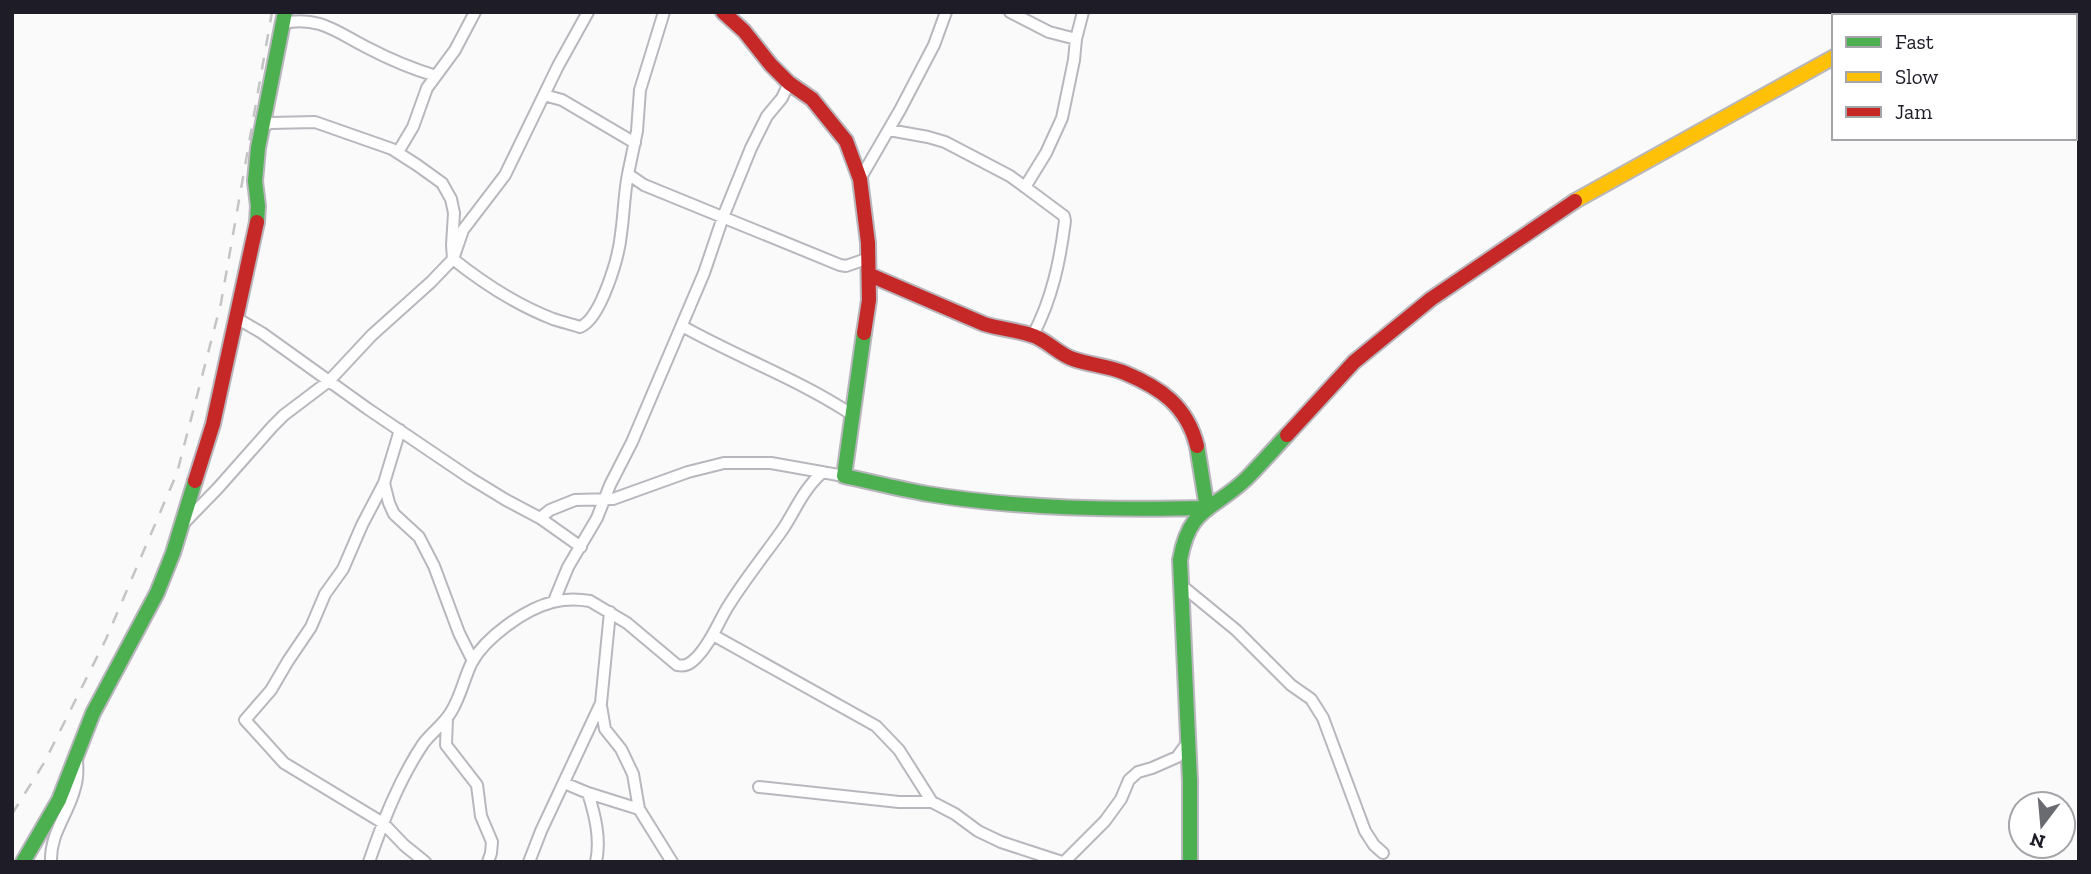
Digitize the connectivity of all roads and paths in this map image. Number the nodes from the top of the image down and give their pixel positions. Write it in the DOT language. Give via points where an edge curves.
graph roads {
  1 [pos="475,12"];
  2 [pos="588,12"];
  3 [pos="664,12"];
  4 [pos="723,12"];
  5 [pos="946,12"];
  6 [pos="1010,12"];
  7 [pos="1083,12"];
  8 [pos="284,18"];
  9 [pos="1076,39"];
  10 [pos="1832,58"];
  11 [pos="436,76"];
  12 [pos="789,83"];
  13 [pos="544,95"];
  14 [pos="261,128"];
  15 [pos="889,130"];
  16 [pos="635,143"];
  17 [pos="398,152"];
  18 [pos="628,174"];
  19 [pos="860,179"];
  20 [pos="1025,187"];
  21 [pos="723,217"];
  22 [pos="869,258"];
  23 [pos="453,259"];
  24 [pos="870,275"];
  25 [pos="238,319"];
  26 [pos="682,326"];
  27 [pos="1033,335"];
  28 [pos="329,381"];
  29 [pos="852,414"];
  30 [pos="400,430"];
  31 [pos="823,472"];
  32 [pos="844,476"];
  33 [pos="384,483"];
  34 [pos="603,499"];
  35 [pos="1207,508"];
  36 [pos="540,518"];
  37 [pos="182,524"];
  38 [pos="581,547"];
  39 [pos="1181,585"];
  40 [pos="554,601"];
  41 [pos="610,612"];
  42 [pos="713,635"];
  43 [pos="472,662"];
  44 [pos="601,703"];
  45 [pos="447,718"];
  46 [pos="1188,742"];
  47 [pos="77,752"];
  48 [pos="564,783"];
  49 [pos="758,787"];
  50 [pos="588,793"];
  51 [pos="932,802"];
  52 [pos="639,809"];
  53 [pos="383,823"];
  54 [pos="1383,853"];
  55 [pos="23,862"];
  56 [pos="51,862"];
  57 [pos="369,862"];
  58 [pos="425,862"];
  59 [pos="488,862"];
  60 [pos="529,862"];
  61 [pos="596,862"];
  62 [pos="672,862"];
  63 [pos="1063,862"];
  64 [pos="1190,862"];
  1 -- 11 [label="street"];
  2 -- 13 [label="street"];
  3 -- 16 [label="street" via="640,90"];
  4 -- 12 [label="street"];
  5 -- 15 [label="street" via="934,45"];
  6 -- 9 [label="street" via="1049,32"];
  7 -- 9 [label="street"];
  8 -- 11 [label="street" via="322,24"];
  8 -- 14 [label="street"];
  9 -- 20 [label="street" via="1062,118"];
  10 -- 35 [label="street" via="1561,209 1431,299 1354,362 1247,478"];
  11 -- 17 [label="street"];
  12 -- 19 [label="street" via="812,99 836,127"];
  12 -- 21 [label="street" via="760,129"];
  13 -- 16 [label="street" via="562,100"];
  13 -- 23 [label="street" via="505,175 463,230"];
  14 -- 17 [label="street" via="270,122 315,122"];
  14 -- 25 [label="street" via="257,226"];
  15 -- 19 [label="street"];
  15 -- 20 [label="street" via="945,142"];
  16 -- 18 [label="street"];
  17 -- 23 [label="street" via="442,183 452,199"];
  18 -- 21 [label="street"];
  18 -- 23 [label="street" via="617,255 601,298 584,326 554,319 506,296"];
  19 -- 22 [label="street"];
  20 -- 27 [label="street" via="1065,221 1056,277"];
  21 -- 22 [label="street" via="840,265"];
  21 -- 26 [label="street"];
  22 -- 24 [label="street"];
  23 -- 28 [label="street"];
  24 -- 27 [label="street" via="984,324"];
  24 -- 29 [label="street"];
  25 -- 28 [label="street"];
  25 -- 37 [label="street" via="214,424"];
  26 -- 29 [label="street"];
  26 -- 34 [label="street"];
  27 -- 35 [label="street" via="1072,359 1124,372 1166,394 1189,421 1197,443"];
  28 -- 30 [label="street"];
  28 -- 37 [label="street" via="284,415"];
  29 -- 32 [label="street"];
  30 -- 33 [label="street"];
  30 -- 36 [label="street"];
  31 -- 32 [label="street"];
  31 -- 34 [label="street" via="771,463 724,463"];
  31 -- 42 [label="street" via="741,585"];
  32 -- 35 [label="street" via="928,494 1022,505 1107,510"];
  33 -- 43 [label="street" via="394,514 419,537 434,566"];
  33 -- 53 [label="street" via="311,628 271,690 245,720 284,763"];
  34 -- 36 [label="street" via="575,500"];
  34 -- 38 [label="street"];
  35 -- 39 [label="street" via="1183,541"];
  36 -- 38 [label="street"];
  37 -- 47 [label="street" via="157,593"];
  38 -- 40 [label="street"];
  39 -- 46 [label="street"];
  39 -- 54 [label="street" via="1311,699 1366,831"];
  40 -- 41 [label="street" via="590,601"];
  40 -- 43 [label="street" via="500,630"];
  41 -- 42 [label="street" via="677,665 694,661"];
  41 -- 44 [label="street"];
  42 -- 51 [label="street" via="876,726 899,750"];
  43 -- 45 [label="street"];
  44 -- 48 [label="street"];
  44 -- 52 [label="street" via="605,729 633,774"];
  45 -- 53 [label="street" via="415,757"];
  45 -- 59 [label="street" via="446,745 477,785 481,816 492,842"];
  46 -- 63 [label="street" via="1177,757 1129,780 1105,821"];
  46 -- 64 [label="street"];
  47 -- 55 [label="street" via="59,800"];
  47 -- 56 [label="street" via="75,788 55,834"];
  48 -- 50 [label="street"];
  48 -- 60 [label="street"];
  49 -- 51 [label="street"];
  50 -- 52 [label="street"];
  50 -- 61 [label="street" via="596,823"];
  51 -- 63 [label="street" via="1001,842"];
  52 -- 62 [label="street"];
  53 -- 57 [label="street"];
  53 -- 58 [label="street"];
}
